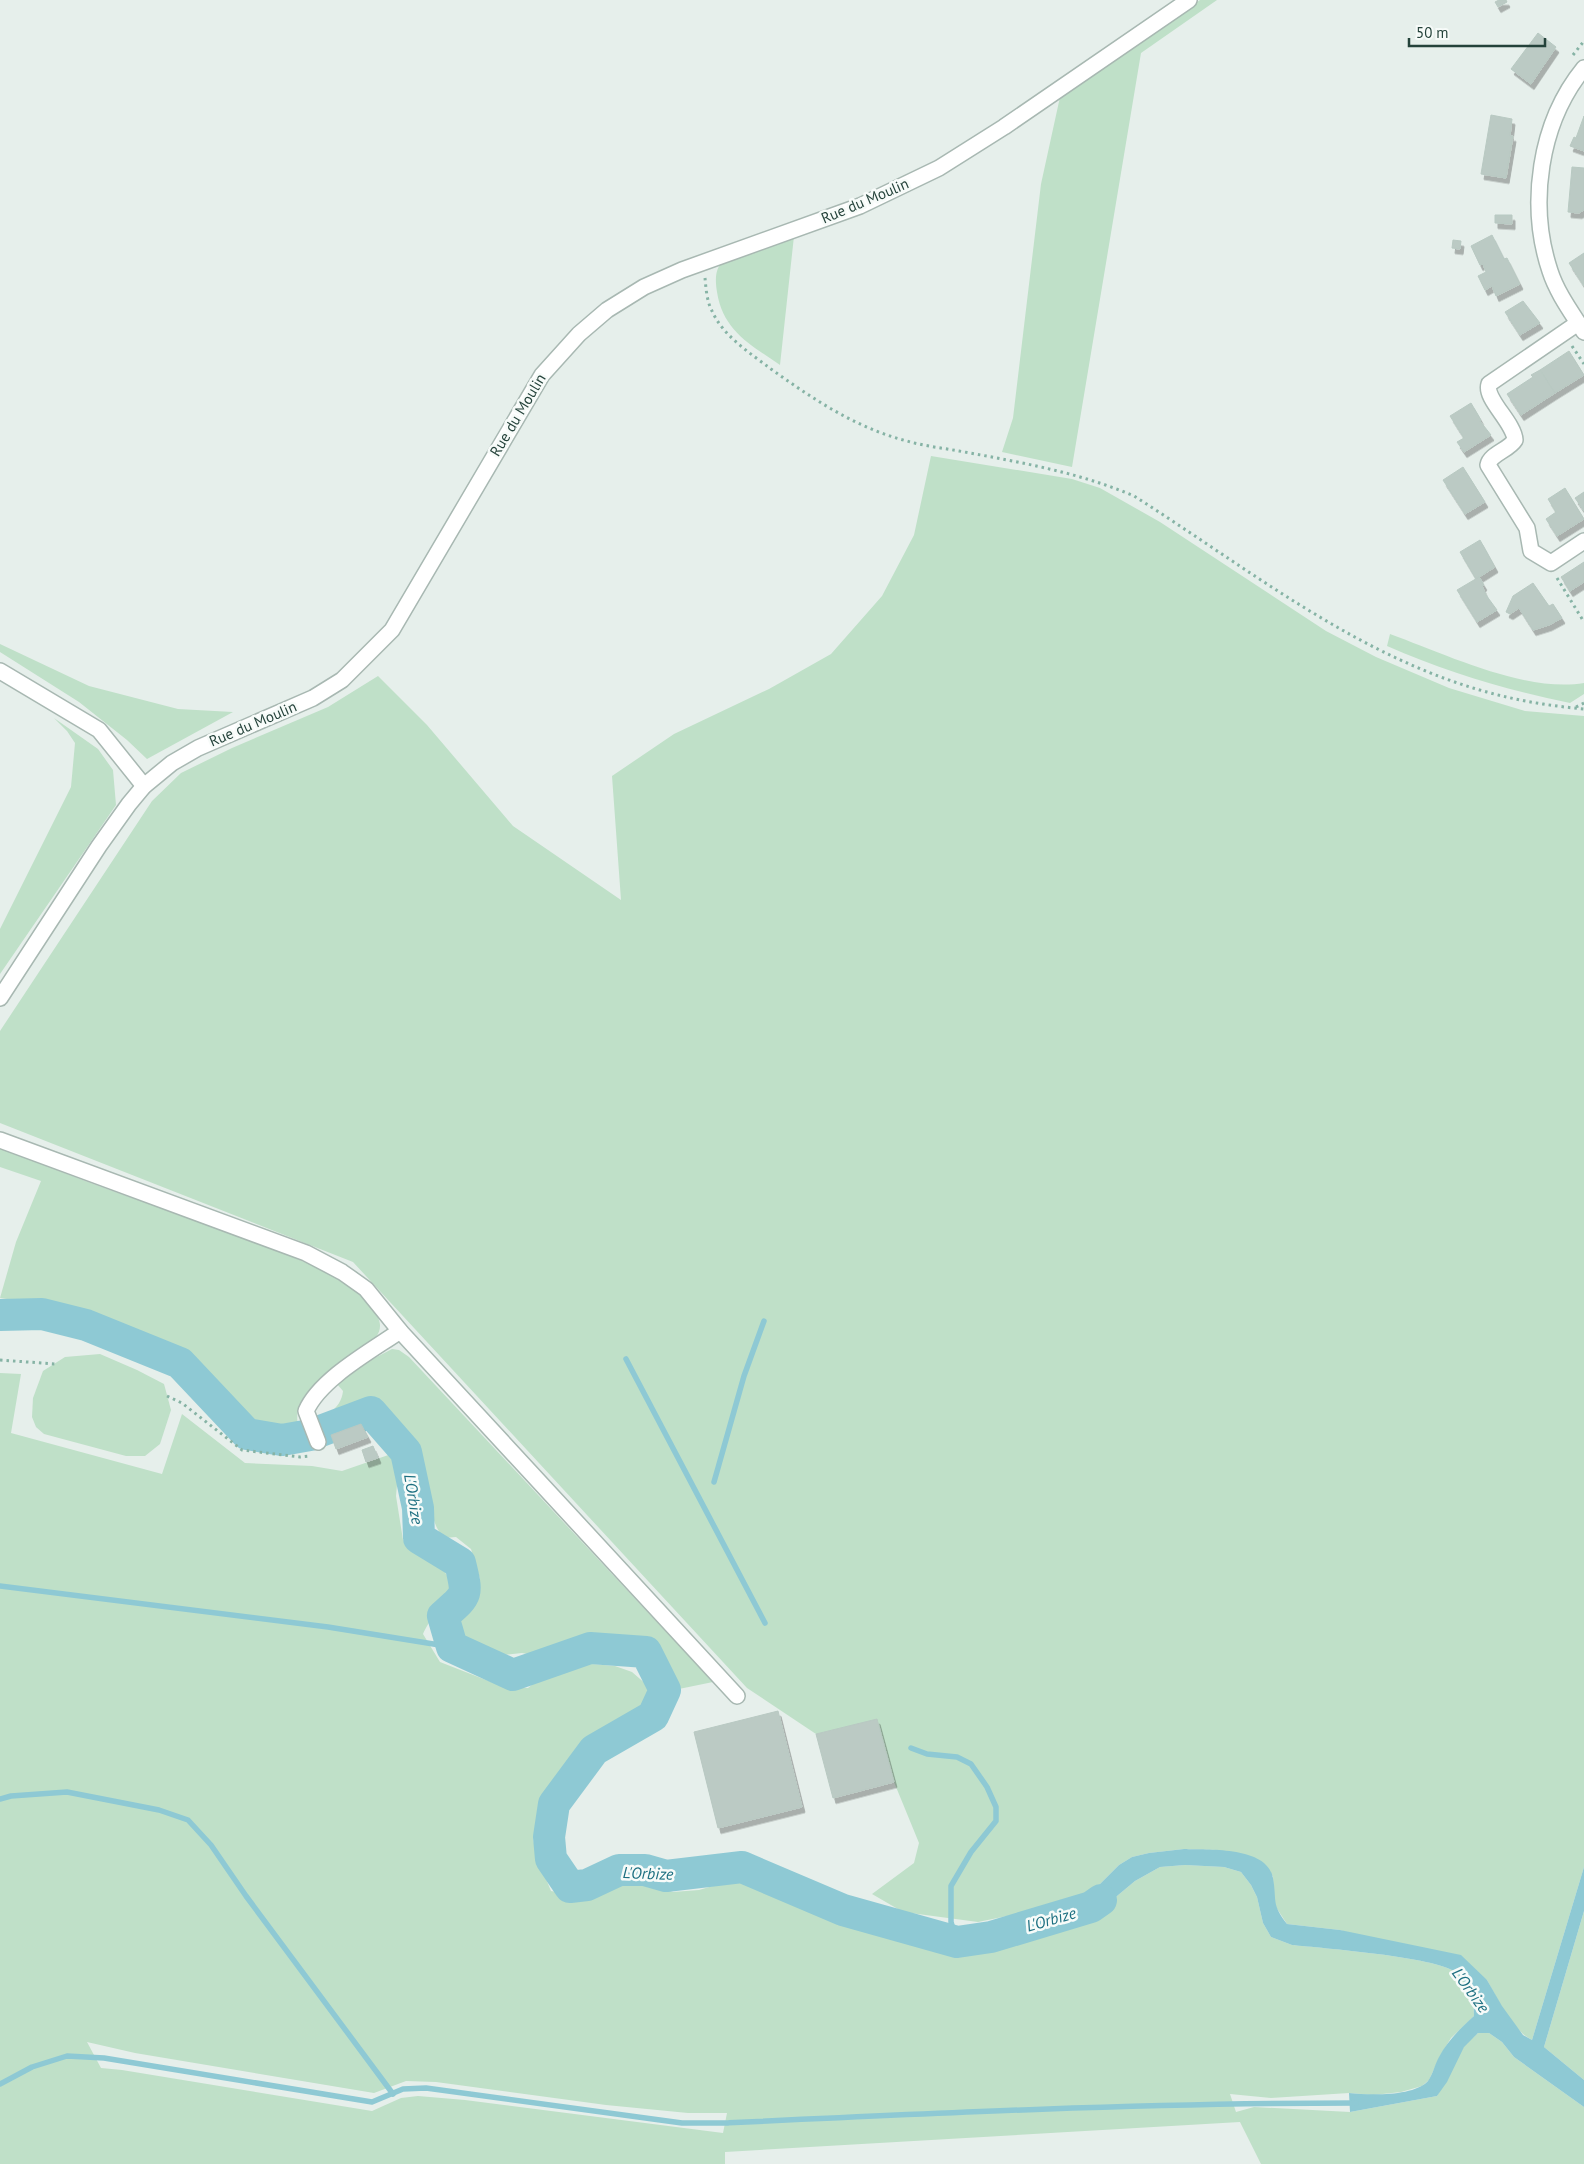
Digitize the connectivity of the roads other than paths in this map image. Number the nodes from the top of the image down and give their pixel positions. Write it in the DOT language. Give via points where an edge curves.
graph roads {
  1 [pos="1189,0"];
  2 [pos="1584,68"];
  3 [pos="1581,327"];
  4 [pos="1584,541"];
  5 [pos="0,671"];
  6 [pos="144,786"];
  7 [pos="0,998"];
  8 [pos="0,1140"];
  9 [pos="400,1330"];
  10 [pos="318,1442"];
  11 [pos="737,1696"];
  1 -- 6 [label="street, Rue du Moulin" via="939,168 860,206 644,287 607,310 578,334 542,375 392,630 370,654 342,680 313,698 198,748 172,763"];
  2 -- 3 [label="street" via="1556,115 1548,137 1540,178 1538,212 1542,244 1551,274"];
  3 -- 4 [label="street" via="1488,386 1488,392 1513,431 1515,440 1488,465 1527,528 1531,551 1551,563"];
  5 -- 6 [label="street" via="99,730"];
  6 -- 7 [label="street, Rue du Moulin" via="99,846"];
  8 -- 9 [label="street" via="306,1253 342,1272 366,1290"];
  9 -- 10 [label="street" via="322,1386 310,1401 306,1411"];
  9 -- 11 [label="street"];
}
